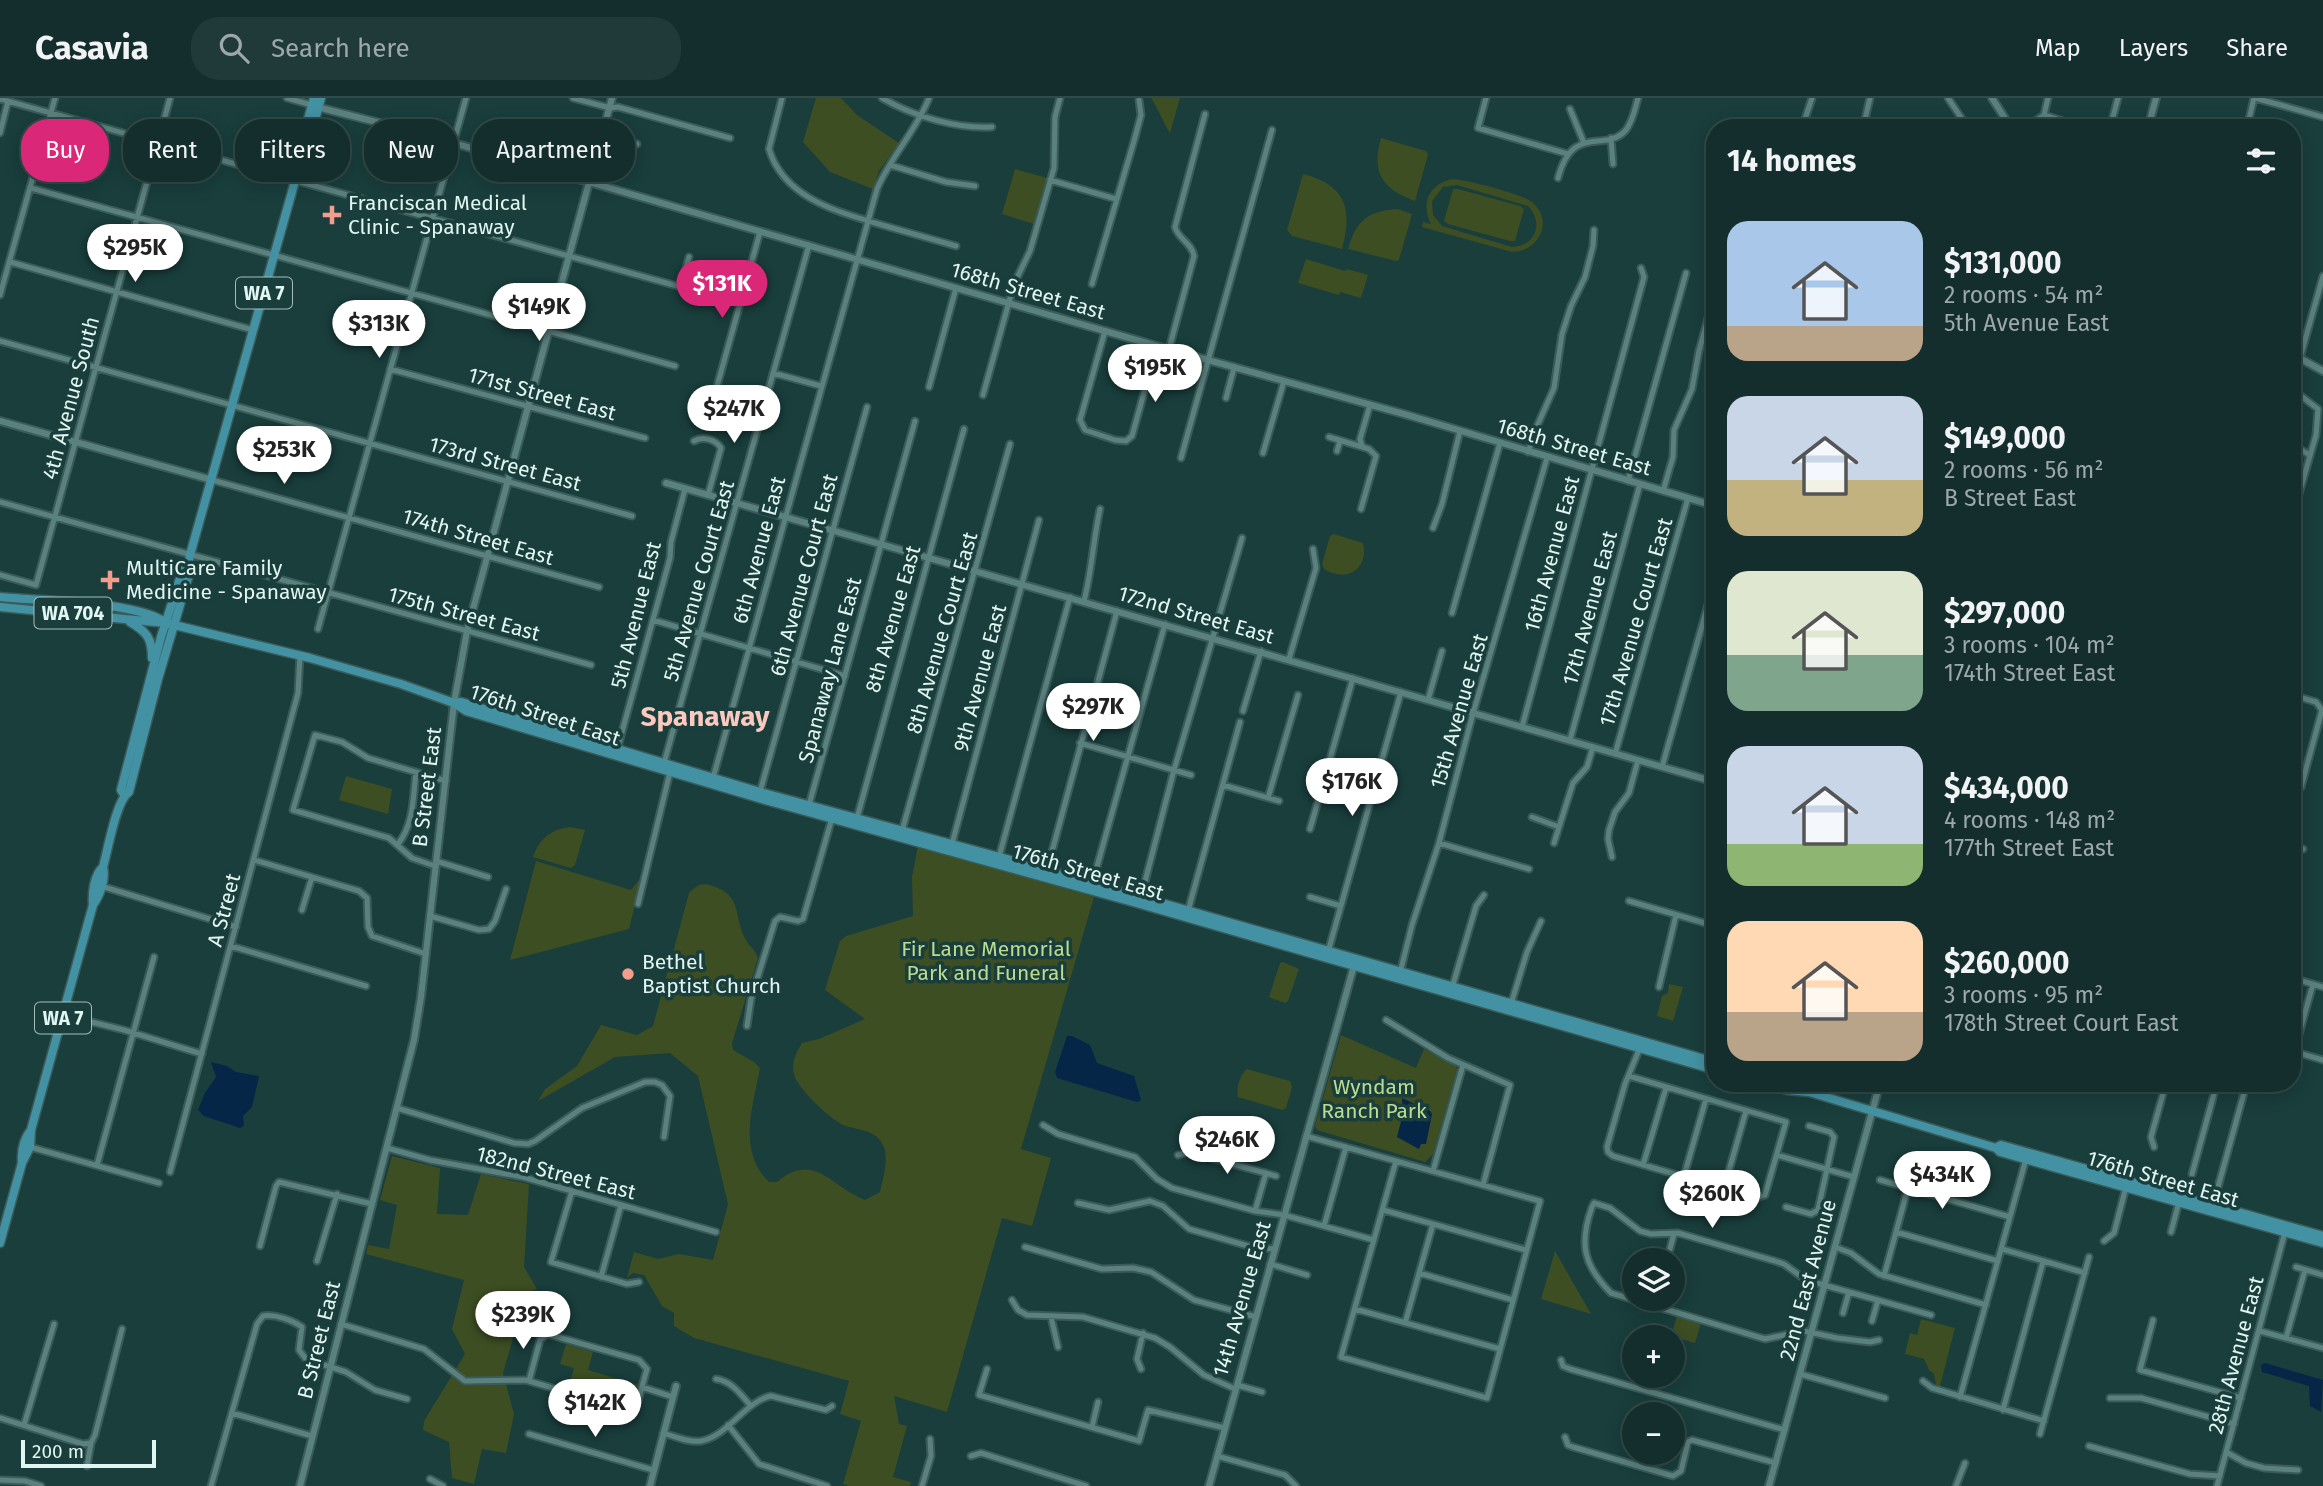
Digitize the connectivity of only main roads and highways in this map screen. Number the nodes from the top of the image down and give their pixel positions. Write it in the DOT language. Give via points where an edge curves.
graph roads {
  1 [pos="316,102"];
  2 [pos="0,597"];
  3 [pos="0,607"];
  4 [pos="128,620"];
  5 [pos="170,624"];
  6 [pos="152,669"];
  7 [pos="454,703"];
  8 [pos="564,741"];
  9 [pos="617,750"];
  10 [pos="670,772"];
  11 [pos="713,778"];
  12 [pos="124,795"];
  13 [pos="821,815"];
  14 [pos="857,818"];
  15 [pos="869,828"];
  16 [pos="902,831"];
  17 [pos="103,867"];
  18 [pos="1102,894"];
  19 [pos="1141,897"];
  20 [pos="93,905"];
  21 [pos="1274,943"];
  22 [pos="1328,952"];
  23 [pos="1354,964"];
  24 [pos="1483,1001"];
  25 [pos="1590,1035"];
  26 [pos="1628,1039"];
  27 [pos="1639,1050"];
  28 [pos="1676,1052"];
  29 [pos="1706,1060"];
  30 [pos="1706,1068"];
  31 [pos="1809,1092"];
  32 [pos="31,1130"];
  33 [pos="1996,1148"];
  34 [pos="22,1163"];
  35 [pos="2123,1186"];
  36 [pos="2155,1189"];
  37 [pos="2285,1232"];
  38 [pos="2320,1235"];
  39 [pos="2323,1242"];
  40 [pos="0,1243"];
  1 -- 5 [label="main road, WA 7"];
  2 -- 5 [label="main road, WA 704" via="113,607"];
  3 -- 4 [label="main road, WA 704"];
  4 -- 5 [label="main road, WA 704"];
  4 -- 6 [label="main road" via="150,637"];
  5 -- 6 [label="main road, WA 7"];
  5 -- 7 [label="main road, 176th Street East" via="300,655"];
  5 -- 12 [label="main road, WA 7" via="129,792"];
  6 -- 12 [label="main road, WA 7" via="121,790"];
  7 -- 8 [label="main road, 176th Street East" via="466,711"];
  7 -- 9 [label="main road, 176th Street East"];
  8 -- 9 [label="main road"];
  8 -- 10 [label="main road, 176th Street East"];
  9 -- 11 [label="main road, 176th Street East"];
  10 -- 11 [label="main road"];
  10 -- 13 [label="main road, 176th Street East"];
  11 -- 14 [label="main road, 176th Street East"];
  12 -- 17 [label="main road, WA 7"];
  13 -- 14 [label="main road"];
  13 -- 15 [label="main road, 176th Street East"];
  14 -- 16 [label="main road, 176th Street East"];
  15 -- 16 [label="main road"];
  15 -- 18 [label="main road, 176th Street East"];
  16 -- 19 [label="main road, 176th Street East"];
  17 -- 20 [label="main road, WA 7"];
  17 -- 20 [label="main road, WA 7"];
  18 -- 19 [label="main road"];
  18 -- 21 [label="main road, 176th Street East"];
  19 -- 22 [label="main road, 176th Street East"];
  20 -- 32 [label="main road, WA 7"];
  21 -- 22 [label="main road"];
  21 -- 23 [label="main road, 176th Street East"];
  22 -- 23 [label="main road, 176th Street East"];
  23 -- 24 [label="main road, 176th Street East"];
  23 -- 24 [label="main road, 176th Street East" via="1401,973"];
  24 -- 25 [label="main road, 176th Street East"];
  24 -- 26 [label="main road, 176th Street East" via="1511,1004"];
  25 -- 26 [label="main road"];
  25 -- 27 [label="main road, 176th Street East"];
  26 -- 28 [label="main road, 176th Street East"];
  27 -- 28 [label="main road"];
  27 -- 30 [label="main road, 176th Street East"];
  28 -- 29 [label="main road, 176th Street East"];
  31 -- 33 [label="main road, 176th Street East"];
  32 -- 34 [label="main road, WA 7" via="30,1147"];
  32 -- 34 [label="main road, WA 7" via="22,1149"];
  33 -- 35 [label="main road, 176th Street East"];
  33 -- 36 [label="main road, 176th Street East" via="2001,1145"];
  34 -- 40 [label="main road, WA 7"];
  35 -- 36 [label="main road" via="2122,1182"];
  35 -- 37 [label="main road, 176th Street East"];
  36 -- 38 [label="main road, 176th Street East"];
  37 -- 38 [label="main road"];
  37 -- 39 [label="main road, 176th Street East"];
}
